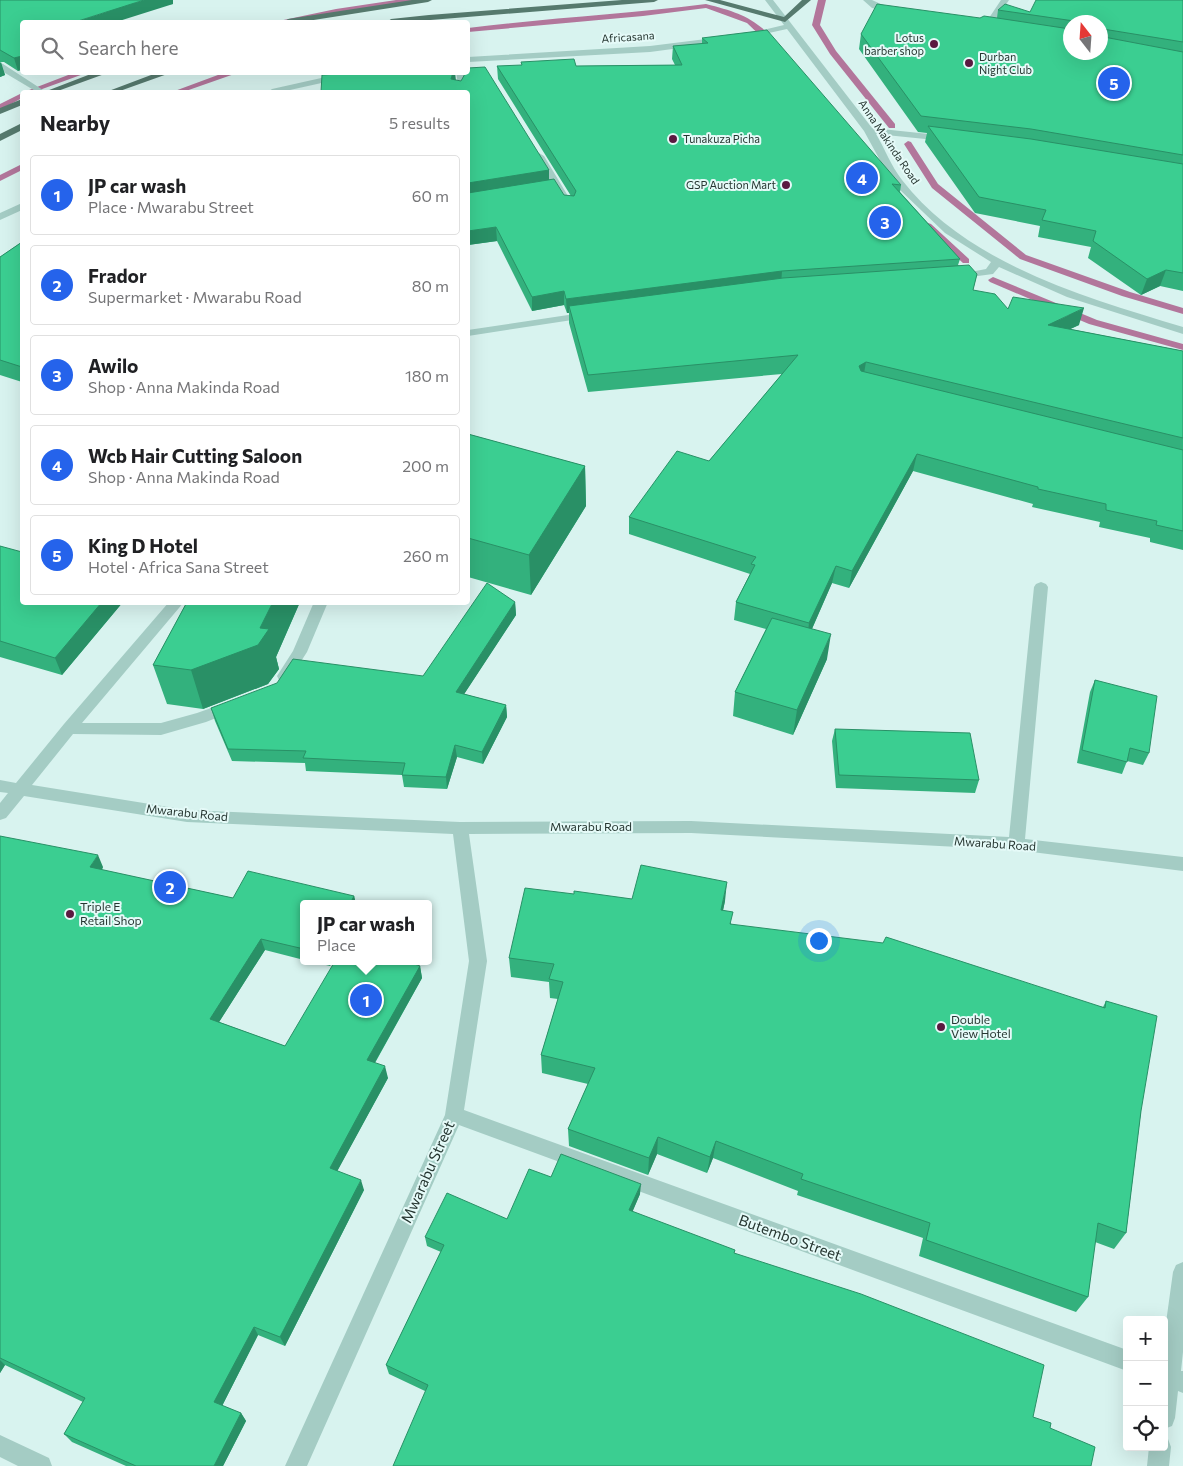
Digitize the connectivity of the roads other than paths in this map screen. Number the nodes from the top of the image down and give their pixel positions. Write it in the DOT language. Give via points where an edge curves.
graph roads {
  1 [pos="428,0"];
  2 [pos="654,0"];
  3 [pos="708,0"];
  4 [pos="769,0"];
  5 [pos="806,0"];
  6 [pos="867,0"];
  7 [pos="1004,0"];
  8 [pos="907,15"];
  9 [pos="301,20"];
  10 [pos="406,20"];
  11 [pos="787,23"];
  12 [pos="987,28"];
  13 [pos="738,38"];
  14 [pos="728,39"];
  15 [pos="470,60"];
  16 [pos="0,66"];
  17 [pos="97,75"];
  18 [pos="160,75"];
  19 [pos="349,75"];
  20 [pos="460,75"];
  21 [pos="39,90"];
  22 [pos="54,90"];
  23 [pos="116,90"];
  24 [pos="280,90"];
  25 [pos="459,90"];
  26 [pos="20,103"];
  27 [pos="0,111"];
  28 [pos="20,127"];
  29 [pos="869,131"];
  30 [pos="0,138"];
  31 [pos="958,140"];
  32 [pos="534,147"];
  33 [pos="570,206"];
  34 [pos="20,207"];
  35 [pos="0,217"];
  36 [pos="998,262"];
  37 [pos="945,278"];
  38 [pos="597,313"];
  39 [pos="1183,331"];
  40 [pos="470,333"];
  41 [pos="1041,587"];
  42 [pos="174,605"];
  43 [pos="320,605"];
  44 [pos="274,690"];
  45 [pos="247,700"];
  46 [pos="69,728"];
  47 [pos="0,786"];
  48 [pos="20,790"];
  49 [pos="0,814"];
  50 [pos="460,828"];
  51 [pos="1016,844"];
  52 [pos="1183,864"];
  53 [pos="454,1115"];
  54 [pos="1183,1272"];
  55 [pos="1123,1360"];
  56 [pos="1172,1378"];
  57 [pos="1166,1406"];
  58 [pos="0,1446"];
  59 [pos="1160,1451"];
  60 [pos="42,1466"];
  61 [pos="296,1466"];
  62 [pos="1158,1466"];
  1 -- 9 [label="main road"];
  2 -- 10 [label="main road"];
  3 -- 11 [label="main road" via="750,9"];
  4 -- 11 [label="street, Anna Makinda Road"];
  5 -- 11 [label="main road"];
  6 -- 8 [label="street" via="886,10"];
  7 -- 12 [label="street"];
  11 -- 13 [label="street" via="765,34"];
  11 -- 29 [label="street, Anna Makinda Road"];
  14 -- 15 [label="street, Africasana" via="482,63"];
  16 -- 21 [label="street"];
  17 -- 22 [label="main road"];
  18 -- 23 [label="main road"];
  19 -- 24 [label="street"];
  20 -- 25 [label="street"];
  26 -- 27 [label="main road"];
  28 -- 30 [label="main road"];
  29 -- 31 [label="street"];
  29 -- 36 [label="street, Anna Makinda Road" via="901,186 964,243"];
  32 -- 33 [label="street" via="554,188"];
  34 -- 35 [label="street"];
  36 -- 37 [label="street" via="989,272"];
  36 -- 39 [label="street, Anna Makinda Road" via="1056,288"];
  38 -- 40 [label="street"];
  41 -- 51 [label="street"];
  42 -- 46 [label="street"];
  43 -- 44 [label="street" via="300,652"];
  45 -- 46 [label="street" via="161,729"];
  46 -- 48 [label="street"];
  47 -- 48 [label="street, Mwarabu Road"];
  48 -- 49 [label="street"];
  48 -- 50 [label="street, Mwarabu Road" via="187,816"];
  50 -- 51 [label="street, Mwarabu Road" via="691,827"];
  50 -- 53 [label="street, Mwarabu Street" via="478,961"];
  51 -- 52 [label="street, Mwarabu Road"];
  53 -- 55 [label="street, Butembo Street"];
  53 -- 61 [label="street, Mwarabu Street"];
  54 -- 56 [label="street"];
  56 -- 57 [label="street"];
  58 -- 60 [label="street"];
  59 -- 62 [label="street"];
}
